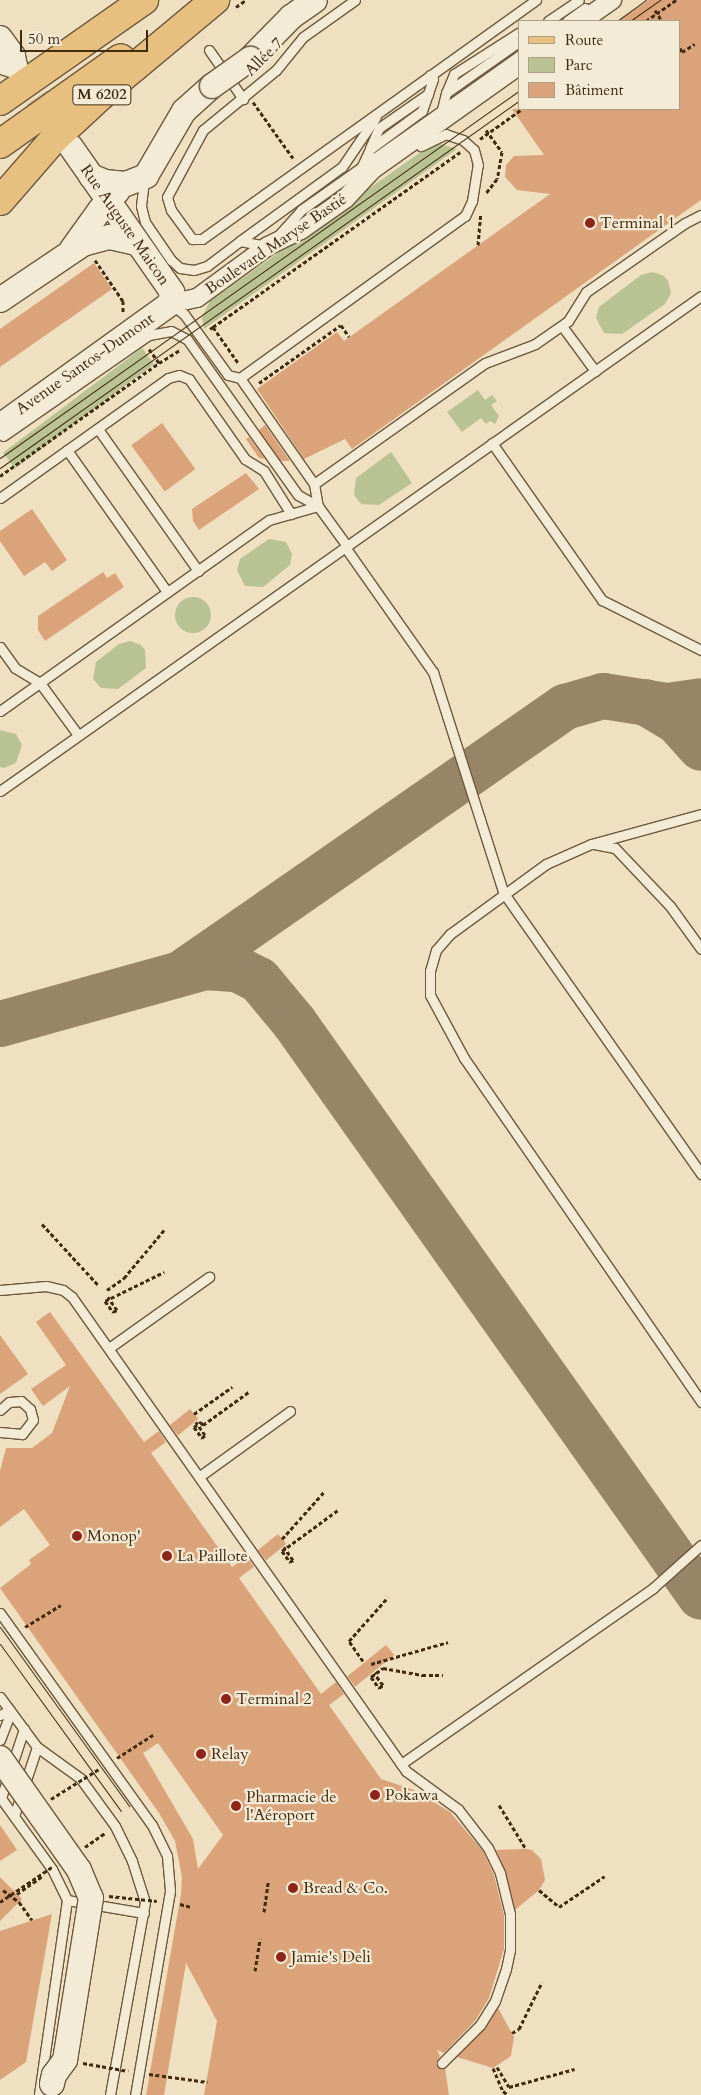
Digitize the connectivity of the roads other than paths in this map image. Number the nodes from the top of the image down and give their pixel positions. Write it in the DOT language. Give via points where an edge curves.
graph roads {
  1 [pos="144,0"];
  2 [pos="206,0"];
  3 [pos="215,0"];
  4 [pos="315,0"];
  5 [pos="355,0"];
  6 [pos="536,0"];
  7 [pos="579,0"];
  8 [pos="597,0"];
  9 [pos="612,0"];
  10 [pos="549,20"];
  11 [pos="568,20"];
  12 [pos="583,20"];
  13 [pos="518,33"];
  14 [pos="0,38"];
  15 [pos="518,42"];
  16 [pos="208,50"];
  17 [pos="518,55"];
  18 [pos="0,56"];
  19 [pos="518,66"];
  20 [pos="430,75"];
  21 [pos="446,92"];
  22 [pos="247,99"];
  23 [pos="0,101"];
  24 [pos="442,109"];
  25 [pos="378,112"];
  26 [pos="0,144"];
  27 [pos="72,147"];
  28 [pos="362,166"];
  29 [pos="91,176"];
  30 [pos="136,180"];
  31 [pos="345,199"];
  32 [pos="0,201"];
  33 [pos="104,205"];
  34 [pos="701,215"];
  35 [pos="126,240"];
  36 [pos="240,241"];
  37 [pos="268,246"];
  38 [pos="78,257"];
  39 [pos="701,296"];
  40 [pos="0,300"];
  41 [pos="170,304"];
  42 [pos="562,326"];
  43 [pos="138,334"];
  44 [pos="595,371"];
  45 [pos="240,378"];
  46 [pos="0,426"];
  47 [pos="98,428"];
  48 [pos="0,438"];
  49 [pos="492,443"];
  50 [pos="67,450"];
  51 [pos="314,484"];
  52 [pos="0,498"];
  53 [pos="318,506"];
  54 [pos="291,514"];
  55 [pos="346,547"];
  56 [pos="198,571"];
  57 [pos="167,592"];
  58 [pos="0,647"];
  59 [pos="701,650"];
  60 [pos="40,683"];
  61 [pos="0,711"];
  62 [pos="78,735"];
  63 [pos="0,791"];
  64 [pos="701,814"];
  65 [pos="591,844"];
  66 [pos="503,892"];
  67 [pos="701,949"];
  68 [pos="701,1174"];
  69 [pos="209,1277"];
  70 [pos="0,1290"];
  71 [pos="109,1348"];
  72 [pos="701,1402"];
  73 [pos="0,1410"];
  74 [pos="290,1411"];
  75 [pos="0,1432"];
  76 [pos="200,1476"];
  77 [pos="701,1545"];
  78 [pos="0,1613"];
  79 [pos="0,1697"];
  80 [pos="10,1711"];
  81 [pos="0,1715"];
  82 [pos="24,1729"];
  83 [pos="0,1740"];
  84 [pos="36,1747"];
  85 [pos="0,1758"];
  86 [pos="401,1764"];
  87 [pos="0,1798"];
  88 [pos="25,1813"];
  89 [pos="67,1900"];
  90 [pos="144,1913"];
  91 [pos="442,2063"];
  92 [pos="40,2095"];
  93 [pos="50,2095"];
  94 [pos="110,2095"];
  95 [pos="135,2095"];
  1 -- 23 [label="main road"];
  2 -- 26 [label="main road"];
  3 -- 32 [label="main road, M 6202" via="106,90 53,140"];
  4 -- 30 [label="main road, bridge" via="287,21 250,59 184,111"];
  5 -- 22 [label="lane, Allée 7" via="303,37"];
  6 -- 20 [label="lane"];
  7 -- 10 [label="lane"];
  8 -- 11 [label="lane"];
  9 -- 12 [label="street"];
  13 -- 21 [label="lane" via="454,74"];
  14 -- 18 [label="main road" via="15,66 6,64"];
  15 -- 21 [label="lane"];
  16 -- 22 [label="lane, Allée 7"];
  17 -- 24 [label="lane"];
  19 -- 31 [label="street, Boulevard Maryse Bastié" via="372,170"];
  20 -- 25 [label="lane"];
  20 -- 28 [label="lane" via="433,79 418,114 370,149"];
  21 -- 24 [label="lane"];
  22 -- 25 [label="lane" via="203,130 167,192 171,210 196,240 324,154"];
  24 -- 28 [label="lane"];
  25 -- 36 [label="lane" via="342,167"];
  27 -- 29 [label="main road, Rue Auguste Maicon"];
  28 -- 37 [label="lane" via="301,210"];
  29 -- 30 [label="main road" via="106,182"];
  29 -- 33 [label="main road, Rue Auguste Maicon"];
  30 -- 33 [label="main road"];
  30 -- 36 [label="lane" via="143,214 175,264 186,269 200,269"];
  31 -- 37 [label="street, Boulevard Maryse Bastié" via="301,230"];
  31 -- 45 [label="lane" via="440,135 455,136 470,145 476,154 478,165 469,209 459,222"];
  33 -- 35 [label="main road, Rue Auguste Maicon"];
  33 -- 38 [label="main road"];
  34 -- 42 [label="lane" via="586,292"];
  35 -- 38 [label="main road" via="94,240"];
  35 -- 41 [label="main road, Rue Auguste Maicon" via="158,300"];
  36 -- 37 [label="lane"];
  37 -- 41 [label="street, Boulevard Maryse Bastié" via="197,298"];
  38 -- 40 [label="main road"];
  39 -- 44 [label="lane"];
  41 -- 43 [label="main road, Avenue Santos-Dumont"];
  41 -- 45 [label="lane" via="184,314 228,375"];
  42 -- 44 [label="lane"];
  42 -- 51 [label="lane" via="535,344 485,363"];
  43 -- 46 [label="main road, Avenue Santos-Dumont"];
  43 -- 48 [label="lane" via="17,429"];
  43 -- 53 [label="lane" via="165,330 187,339 298,495"];
  44 -- 49 [label="lane"];
  45 -- 51 [label="lane"];
  47 -- 50 [label="lane"];
  47 -- 54 [label="lane" via="168,378 184,376 246,459 264,471"];
  47 -- 56 [label="lane"];
  49 -- 55 [label="lane"];
  49 -- 59 [label="lane" via="602,600"];
  50 -- 52 [label="lane"];
  50 -- 57 [label="lane"];
  51 -- 53 [label="lane"];
  53 -- 54 [label="lane"];
  53 -- 55 [label="lane"];
  54 -- 56 [label="lane" via="269,520"];
  55 -- 62 [label="lane"];
  55 -- 66 [label="lane" via="434,672"];
  56 -- 57 [label="lane"];
  57 -- 60 [label="lane"];
  58 -- 60 [label="lane" via="15,668"];
  60 -- 61 [label="lane"];
  60 -- 62 [label="lane"];
  62 -- 63 [label="lane"];
  64 -- 65 [label="lane"];
  65 -- 66 [label="lane" via="546,864"];
  65 -- 67 [label="lane" via="614,848 670,906"];
  66 -- 68 [label="lane"];
  66 -- 72 [label="lane" via="450,934 436,950 430,971 430,996 464,1058"];
  69 -- 71 [label="lane"];
  70 -- 71 [label="lane" via="46,1286 63,1290 72,1297"];
  71 -- 76 [label="lane"];
  73 -- 75 [label="lane" via="9,1402 21,1401 30,1409 33,1420 22,1434"];
  74 -- 76 [label="lane"];
  76 -- 86 [label="lane"];
  77 -- 86 [label="lane" via="653,1588"];
  78 -- 95 [label="lane, bridge" via="109,1763 163,1844 169,1868 169,1902"];
  79 -- 80 [label="lane"];
  80 -- 81 [label="lane"];
  80 -- 82 [label="lane"];
  80 -- 83 [label="lane"];
  82 -- 84 [label="lane"];
  82 -- 87 [label="lane"];
  84 -- 88 [label="lane"];
  84 -- 90 [label="lane" via="80,1778 115,1826 132,1860 145,1902"];
  85 -- 88 [label="main road, bridge"];
  86 -- 91 [label="lane" via="413,1779 458,1809 479,1833 500,1873 510,1914 510,1950 495,2001 472,2036"];
  87 -- 88 [label="lane"];
  88 -- 89 [label="lane"];
  88 -- 93 [label="main road, bridge" via="70,1855 91,1898 65,2060 54,2075"];
  89 -- 90 [label="lane"];
  89 -- 92 [label="lane"];
  90 -- 94 [label="lane"];
}
